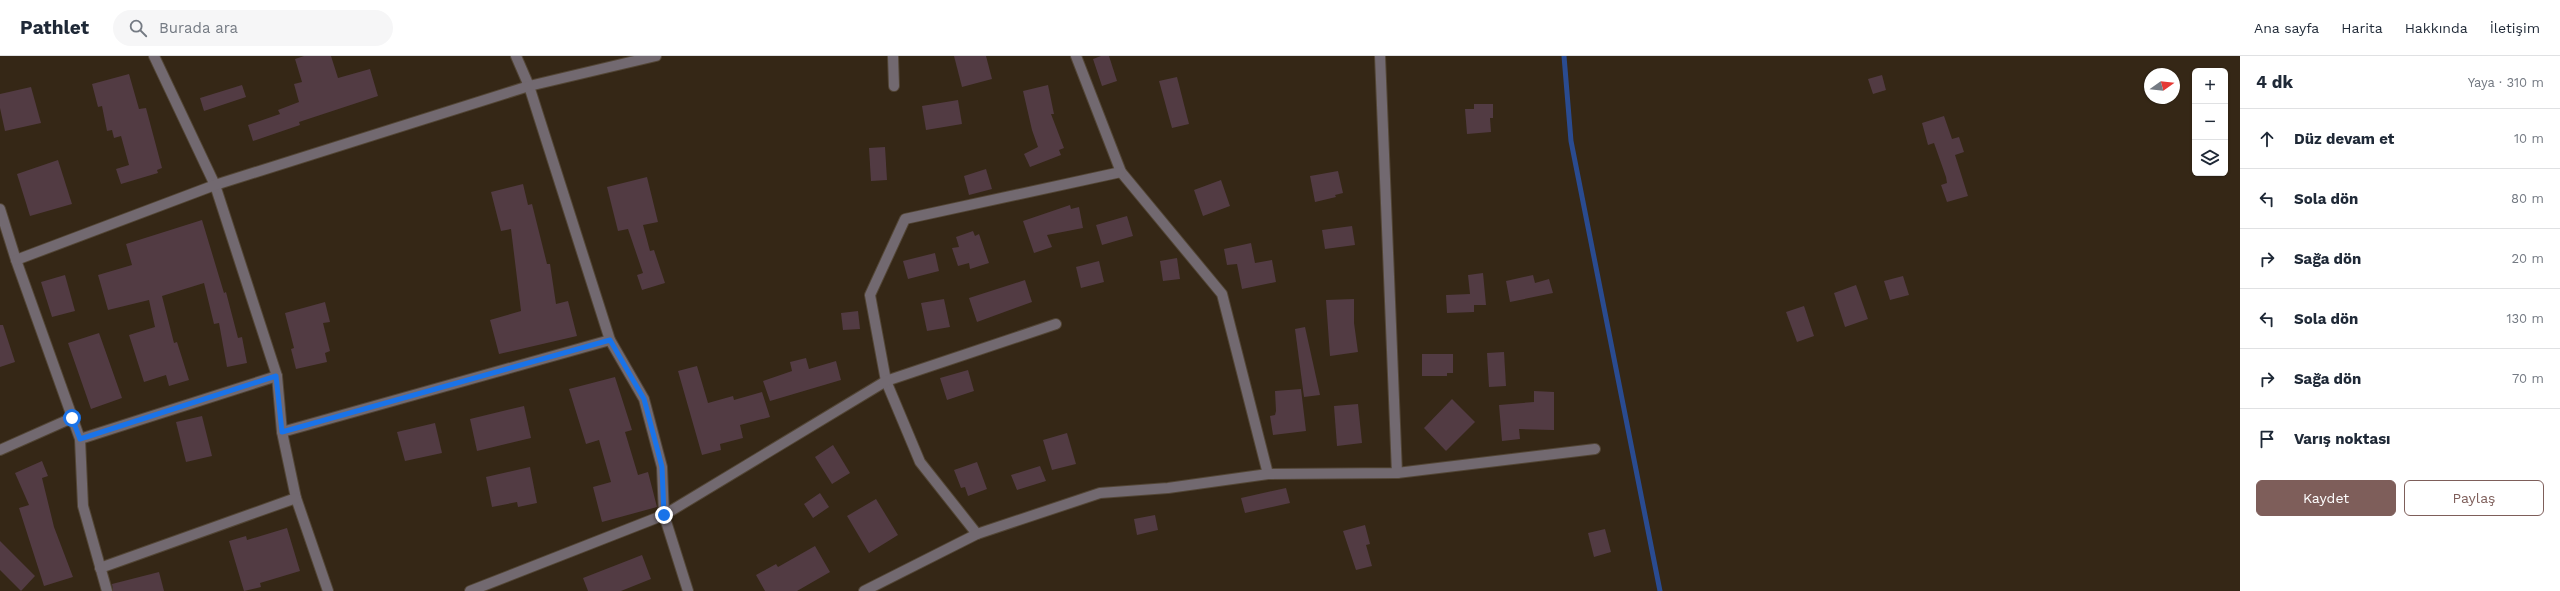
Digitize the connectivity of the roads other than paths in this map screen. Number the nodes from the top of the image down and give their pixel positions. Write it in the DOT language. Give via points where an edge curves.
graph roads {
  1 [pos="154,56"];
  2 [pos="516,56"];
  3 [pos="656,56"];
  4 [pos="893,56"];
  5 [pos="1076,56"];
  6 [pos="1380,56"];
  7 [pos="529,86"];
  8 [pos="894,86"];
  9 [pos="1121,172"];
  10 [pos="215,185"];
  11 [pos="0,210"];
  12 [pos="16,260"];
  13 [pos="1056,324"];
  14 [pos="610,340"];
  15 [pos="276,376"];
  16 [pos="886,380"];
  17 [pos="72,418"];
  18 [pos="282,432"];
  19 [pos="80,439"];
  20 [pos="1595,449"];
  21 [pos="0,450"];
  22 [pos="1397,472"];
  23 [pos="1268,474"];
  24 [pos="296,498"];
  25 [pos="664,515"];
  26 [pos="977,534"];
  27 [pos="100,568"];
  28 [pos="484,589"];
  29 [pos="107,591"];
  30 [pos="328,591"];
  31 [pos="470,591"];
  32 [pos="688,591"];
  33 [pos="864,591"];
  1 -- 10 [label="street"];
  2 -- 7 [label="street"];
  3 -- 7 [label="street"];
  4 -- 8 [label="street"];
  5 -- 9 [label="street"];
  6 -- 22 [label="street"];
  7 -- 10 [label="street"];
  7 -- 14 [label="street"];
  9 -- 16 [label="street" via="905,219 870,295"];
  9 -- 23 [label="street" via="1222,294"];
  10 -- 12 [label="street"];
  10 -- 15 [label="street"];
  11 -- 12 [label="street"];
  12 -- 17 [label="street"];
  13 -- 16 [label="street"];
  14 -- 18 [label="street"];
  14 -- 25 [label="street" via="644,399 662,467"];
  15 -- 18 [label="street"];
  15 -- 19 [label="street"];
  16 -- 25 [label="street"];
  16 -- 26 [label="street" via="920,462"];
  17 -- 19 [label="street"];
  17 -- 21 [label="street"];
  18 -- 24 [label="street"];
  19 -- 27 [label="street" via="83,506"];
  20 -- 22 [label="street"];
  22 -- 23 [label="street"];
  23 -- 26 [label="street" via="1168,488 1100,492"];
  24 -- 27 [label="street"];
  24 -- 30 [label="street"];
  25 -- 28 [label="street"];
  25 -- 32 [label="street"];
  26 -- 33 [label="street"];
  27 -- 29 [label="street"];
  28 -- 31 [label="street"];
}
